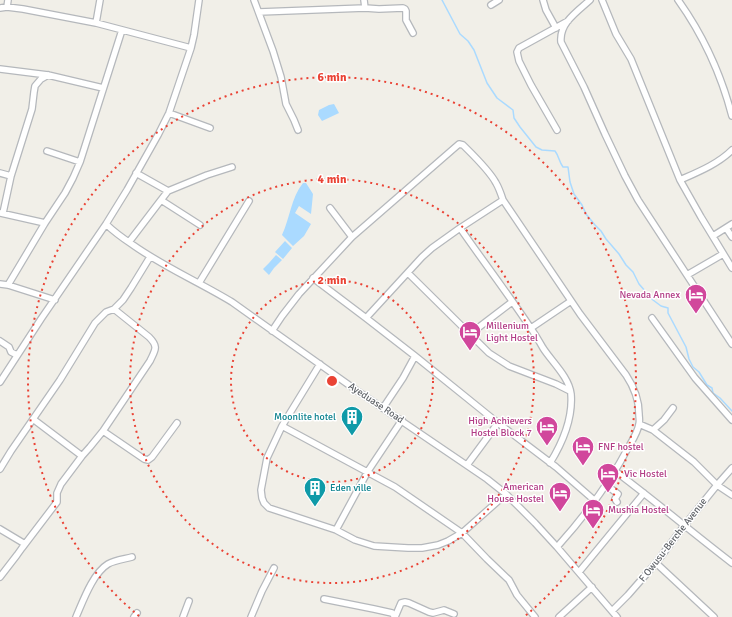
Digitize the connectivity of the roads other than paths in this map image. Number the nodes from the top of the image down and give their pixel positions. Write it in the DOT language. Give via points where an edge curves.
graph roads {
  1 [pos="8,0"];
  2 [pos="100,0"];
  3 [pos="199,0"];
  4 [pos="254,0"];
  5 [pos="364,0"];
  6 [pos="499,0"];
  7 [pos="543,0"];
  8 [pos="590,0"];
  9 [pos="602,0"];
  10 [pos="678,0"];
  11 [pos="491,5"];
  12 [pos="7,7"];
  13 [pos="0,8"];
  14 [pos="365,8"];
  15 [pos="259,12"];
  16 [pos="568,21"];
  17 [pos="96,23"];
  18 [pos="556,28"];
  19 [pos="122,30"];
  20 [pos="412,33"];
  21 [pos="191,48"];
  22 [pos="0,69"];
  23 [pos="48,75"];
  24 [pos="104,88"];
  25 [pos="169,113"];
  26 [pos="732,116"];
  27 [pos="210,128"];
  28 [pos="298,130"];
  29 [pos="557,130"];
  30 [pos="732,150"];
  31 [pos="47,151"];
  32 [pos="80,162"];
  33 [pos="232,168"];
  34 [pos="0,173"];
  35 [pos="136,173"];
  36 [pos="11,176"];
  37 [pos="680,180"];
  38 [pos="168,191"];
  39 [pos="162,200"];
  40 [pos="503,200"];
  41 [pos="249,201"];
  42 [pos="330,208"];
  43 [pos="2,213"];
  44 [pos="45,223"];
  45 [pos="106,224"];
  46 [pos="732,224"];
  47 [pos="200,225"];
  48 [pos="460,228"];
  49 [pos="726,228"];
  50 [pos="713,236"];
  51 [pos="352,237"];
  52 [pos="732,237"];
  53 [pos="129,242"];
  54 [pos="723,254"];
  55 [pos="150,257"];
  56 [pos="732,268"];
  57 [pos="408,273"];
  58 [pos="687,276"];
  59 [pos="313,278"];
  60 [pos="199,283"];
  61 [pos="0,284"];
  62 [pos="8,284"];
  63 [pos="55,300"];
  64 [pos="571,301"];
  65 [pos="512,302"];
  66 [pos="114,309"];
  67 [pos="366,318"];
  68 [pos="652,318"];
  69 [pos="531,328"];
  70 [pos="272,331"];
  71 [pos="470,334"];
  72 [pos="0,341"];
  73 [pos="732,344"];
  74 [pos="17,355"];
  75 [pos="415,356"];
  76 [pos="320,364"];
  77 [pos="0,382"];
  78 [pos="570,391"];
  79 [pos="383,408"];
  80 [pos="673,408"];
  81 [pos="34,419"];
  82 [pos="402,420"];
  83 [pos="732,420"];
  84 [pos="177,423"];
  85 [pos="498,423"];
  86 [pos="639,424"];
  87 [pos="282,426"];
  88 [pos="653,430"];
  89 [pos="103,431"];
  90 [pos="82,456"];
  91 [pos="2,461"];
  92 [pos="550,463"];
  93 [pos="467,465"];
  94 [pos="732,468"];
  95 [pos="0,469"];
  96 [pos="615,471"];
  97 [pos="368,472"];
  98 [pos="717,484"];
  99 [pos="606,485"];
  100 [pos="644,493"];
  101 [pos="506,494"];
  102 [pos="732,495"];
  103 [pos="594,500"];
  104 [pos="617,502"];
  105 [pos="684,526"];
  106 [pos="0,529"];
  107 [pos="336,530"];
  108 [pos="462,533"];
  109 [pos="25,544"];
  110 [pos="557,548"];
  111 [pos="132,557"];
  112 [pos="656,563"];
  113 [pos="732,563"];
  114 [pos="274,568"];
  115 [pos="579,572"];
  116 [pos="0,577"];
  117 [pos="592,587"];
  118 [pos="324,599"];
  119 [pos="189,601"];
  120 [pos="612,611"];
  121 [pos="454,614"];
  122 [pos="76,617"];
  123 [pos="183,617"];
  124 [pos="251,617"];
  125 [pos="395,617"];
  126 [pos="535,617"];
  127 [pos="559,617"];
  128 [pos="617,617"];
  129 [pos="714,617"];
  1 -- 12 [label="street"];
  2 -- 17 [label="street"];
  3 -- 21 [label="street"];
  4 -- 15 [label="street"];
  5 -- 14 [label="street"];
  6 -- 11 [label="street"];
  7 -- 18 [label="street"];
  8 -- 16 [label="street"];
  9 -- 37 [label="street" via="616,34 631,59"];
  10 -- 26 [label="street" via="704,41"];
  12 -- 13 [label="street"];
  12 -- 17 [label="street"];
  14 -- 15 [label="street"];
  14 -- 20 [label="street" via="405,9 406,20"];
  15 -- 28 [label="street" via="281,77 286,104"];
  16 -- 18 [label="street"];
  16 -- 58 [label="street" via="562,31 561,42 625,176"];
  17 -- 19 [label="street"];
  18 -- 29 [label="street" via="519,48 517,52 531,85"];
  19 -- 21 [label="street"];
  19 -- 24 [label="street"];
  21 -- 25 [label="street"];
  22 -- 23 [label="street"];
  23 -- 24 [label="street"];
  23 -- 36 [label="street" via="35,86 32,109"];
  24 -- 32 [label="street"];
  25 -- 27 [label="street"];
  25 -- 35 [label="street"];
  30 -- 37 [label="street" via="706,168"];
  31 -- 32 [label="street"];
  32 -- 44 [label="street" via="65,193"];
  33 -- 38 [label="street"];
  34 -- 36 [label="street"];
  35 -- 38 [label="street"];
  35 -- 45 [label="street"];
  36 -- 43 [label="street"];
  37 -- 50 [label="street"];
  38 -- 39 [label="street"];
  39 -- 47 [label="street"];
  39 -- 53 [label="street"];
  40 -- 48 [label="street"];
  40 -- 51 [label="street" via="496,181 461,144"];
  40 -- 64 [label="street"];
  41 -- 60 [label="street"];
  42 -- 51 [label="street"];
  43 -- 44 [label="street"];
  44 -- 62 [label="street"];
  45 -- 53 [label="street, Ayeduase Road"];
  45 -- 63 [label="street"];
  46 -- 49 [label="street"];
  48 -- 57 [label="street" via="432,248"];
  48 -- 65 [label="street"];
  49 -- 50 [label="street"];
  49 -- 52 [label="street"];
  50 -- 54 [label="street"];
  51 -- 59 [label="street"];
  53 -- 55 [label="street, Ayeduase Road"];
  54 -- 56 [label="street"];
  54 -- 58 [label="street"];
  55 -- 60 [label="street, Ayeduase Road"];
  55 -- 66 [label="street" via="123,300"];
  57 -- 67 [label="street"];
  57 -- 71 [label="street"];
  58 -- 73 [label="street"];
  59 -- 67 [label="street"];
  59 -- 70 [label="street"];
  60 -- 70 [label="street, Ayeduase Road" via="232,302"];
  61 -- 62 [label="street"];
  62 -- 63 [label="street"];
  63 -- 74 [label="street"];
  64 -- 69 [label="street"];
  64 -- 86 [label="street" via="626,374 637,396"];
  65 -- 69 [label="street"];
  65 -- 71 [label="street"];
  66 -- 81 [label="street" via="106,312 95,323"];
  66 -- 89 [label="street" via="149,337 156,347 150,361"];
  67 -- 75 [label="street"];
  68 -- 83 [label="street" via="695,378"];
  69 -- 78 [label="street" via="565,378"];
  70 -- 76 [label="street, Ayeduase Road"];
  71 -- 78 [label="street" via="489,353 505,364"];
  72 -- 74 [label="street"];
  74 -- 77 [label="street"];
  75 -- 79 [label="street"];
  75 -- 85 [label="street"];
  76 -- 79 [label="street, Ayeduase Road"];
  76 -- 87 [label="street"];
  78 -- 92 [label="street" via="570,418 563,440"];
  79 -- 82 [label="street, Ayeduase Road"];
  80 -- 88 [label="street"];
  81 -- 90 [label="street"];
  81 -- 91 [label="street"];
  82 -- 93 [label="street, Ayeduase Road"];
  82 -- 97 [label="street"];
  84 -- 89 [label="street" via="148,460"];
  85 -- 92 [label="street"];
  85 -- 93 [label="street"];
  86 -- 88 [label="street"];
  86 -- 96 [label="street"];
  87 -- 97 [label="street"];
  87 -- 107 [label="street" via="267,458 261,490 264,503 270,508"];
  88 -- 98 [label="street"];
  89 -- 90 [label="street"];
  90 -- 109 [label="street" via="61,484 57,502"];
  91 -- 95 [label="street"];
  92 -- 103 [label="street"];
  93 -- 101 [label="street, Ayeduase Road"];
  94 -- 98 [label="street, F Owusu-Berche Avenue"];
  96 -- 99 [label="street"];
  96 -- 100 [label="street"];
  97 -- 107 [label="street"];
  97 -- 108 [label="street" via="395,486"];
  98 -- 102 [label="street"];
  98 -- 105 [label="street, F Owusu-Berche Avenue"];
  99 -- 103 [label="street"];
  99 -- 104 [label="street" via="618,494 614,499"];
  100 -- 105 [label="street"];
  100 -- 115 [label="street"];
  101 -- 108 [label="street"];
  101 -- 110 [label="street, Ayeduase Road"];
  103 -- 110 [label="street"];
  105 -- 112 [label="street, F Owusu-Berche Avenue"];
  105 -- 113 [label="street"];
  106 -- 109 [label="street"];
  107 -- 108 [label="street" via="374,546 408,548 438,545"];
  108 -- 126 [label="street" via="509,580 517,595"];
  109 -- 116 [label="street"];
  110 -- 115 [label="street, Ayeduase Road"];
  111 -- 122 [label="street" via="105,566 88,588"];
  112 -- 120 [label="street, F Owusu-Berche Avenue"];
  112 -- 129 [label="street"];
  114 -- 124 [label="street"];
  115 -- 117 [label="street, Ayeduase Road"];
  117 -- 120 [label="street, Ayeduase Road"];
  117 -- 127 [label="street"];
  118 -- 125 [label="street" via="392,613"];
  119 -- 123 [label="street"];
  120 -- 128 [label="street, Ayeduase Road"];
  121 -- 125 [label="street" via="444,610 433,613 405,602 401,603"];
}
